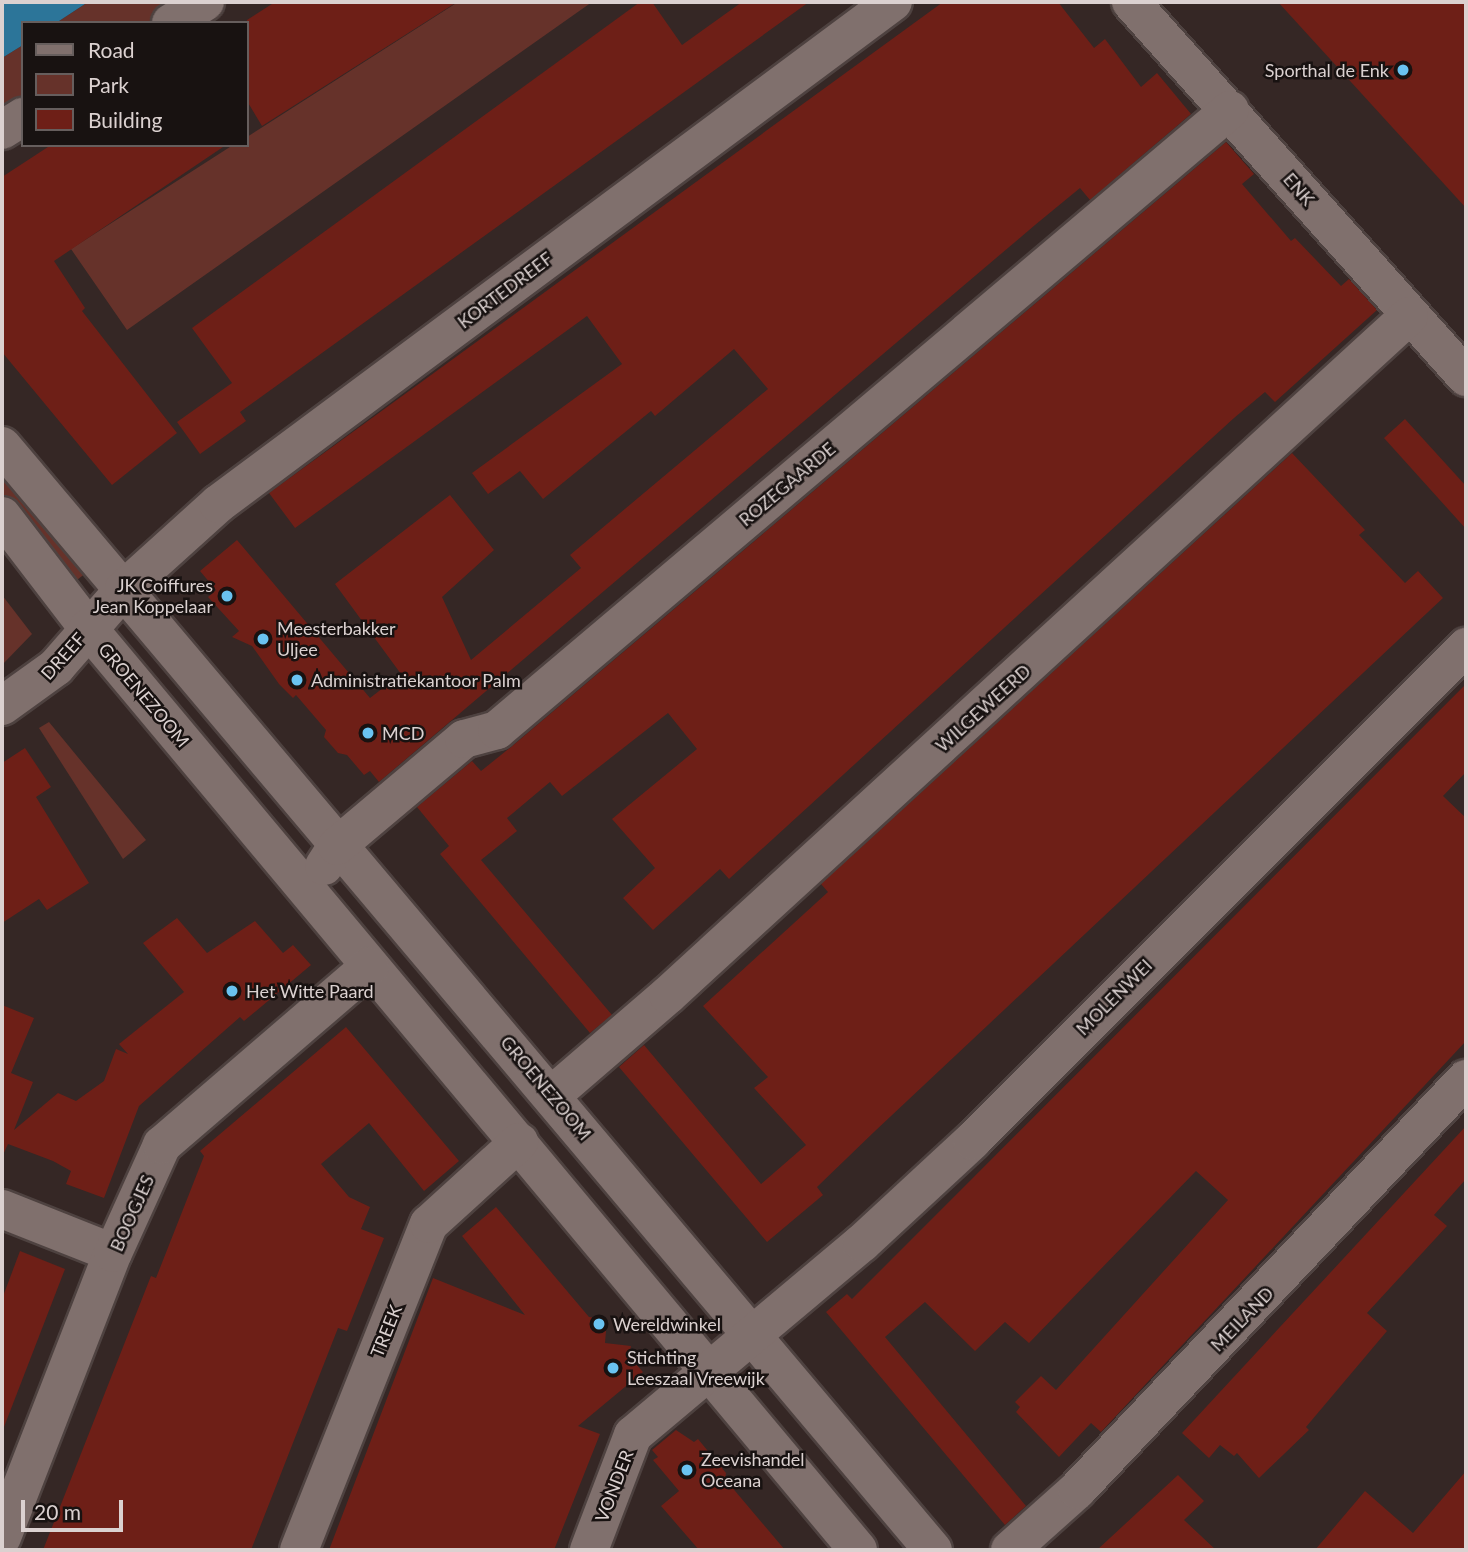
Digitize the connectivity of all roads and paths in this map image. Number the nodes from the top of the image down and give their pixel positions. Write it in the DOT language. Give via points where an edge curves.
graph roads {
  1 [pos="205,2"];
  2 [pos="893,2"];
  3 [pos="1131,2"];
  4 [pos="174,21"];
  5 [pos="1230,110"];
  6 [pos="21,118"];
  7 [pos="2,130"];
  8 [pos="1409,316"];
  9 [pos="1466,377"];
  10 [pos="2,446"];
  11 [pos="2,516"];
  12 [pos="124,589"];
  13 [pos="88,628"];
  14 [pos="1466,647"];
  15 [pos="2,706"];
  16 [pos="337,846"];
  17 [pos="307,892"];
  18 [pos="370,966"];
  19 [pos="1466,1079"];
  20 [pos="552,1095"];
  21 [pos="519,1142"];
  22 [pos="2,1209"];
  23 [pos="113,1253"];
  24 [pos="750,1334"];
  25 [pos="707,1370"];
  26 [pos="2,1536"];
  27 [pos="299,1550"];
  28 [pos="589,1550"];
  29 [pos="858,1550"];
  30 [pos="933,1550"];
  31 [pos="1010,1550"];
  1 -- 4 [label="street"];
  2 -- 12 [label="street, KORTEDREEF" via="218,504"];
  3 -- 5 [label="street, ENK"];
  5 -- 8 [label="street, ENK"];
  5 -- 16 [label="street, ROZEGAARDE" via="497,730 464,739"];
  6 -- 7 [label="street"];
  8 -- 9 [label="street, ENK"];
  8 -- 20 [label="street, WILGEWEERD" via="668,995"];
  10 -- 12 [label="street, GROENEZOOM"];
  11 -- 13 [label="street, GROENEZOOM"];
  12 -- 13 [label="street, GROENEZOOM"];
  12 -- 16 [label="street, GROENEZOOM"];
  13 -- 15 [label="street, DREEF" via="56,667"];
  13 -- 17 [label="street, GROENEZOOM"];
  14 -- 24 [label="street, MOLENWEI" via="972,1140 862,1243"];
  16 -- 17 [label="street"];
  16 -- 20 [label="street, GROENEZOOM"];
  17 -- 18 [label="street, GROENEZOOM"];
  18 -- 21 [label="street, GROENEZOOM"];
  18 -- 23 [label="street, BOOGJES" via="162,1145"];
  19 -- 31 [label="street, MEILAND" via="1077,1490"];
  20 -- 24 [label="street, GROENEZOOM"];
  21 -- 25 [label="street, GROENEZOOM"];
  21 -- 27 [label="street, TREEK" via="429,1224"];
  22 -- 23 [label="street"];
  23 -- 26 [label="street, BOOGJES"];
  24 -- 25 [label="street"];
  24 -- 30 [label="street, GROENEZOOM"];
  25 -- 28 [label="street, VONDER" via="633,1435"];
  25 -- 29 [label="street, GROENEZOOM"];
}
